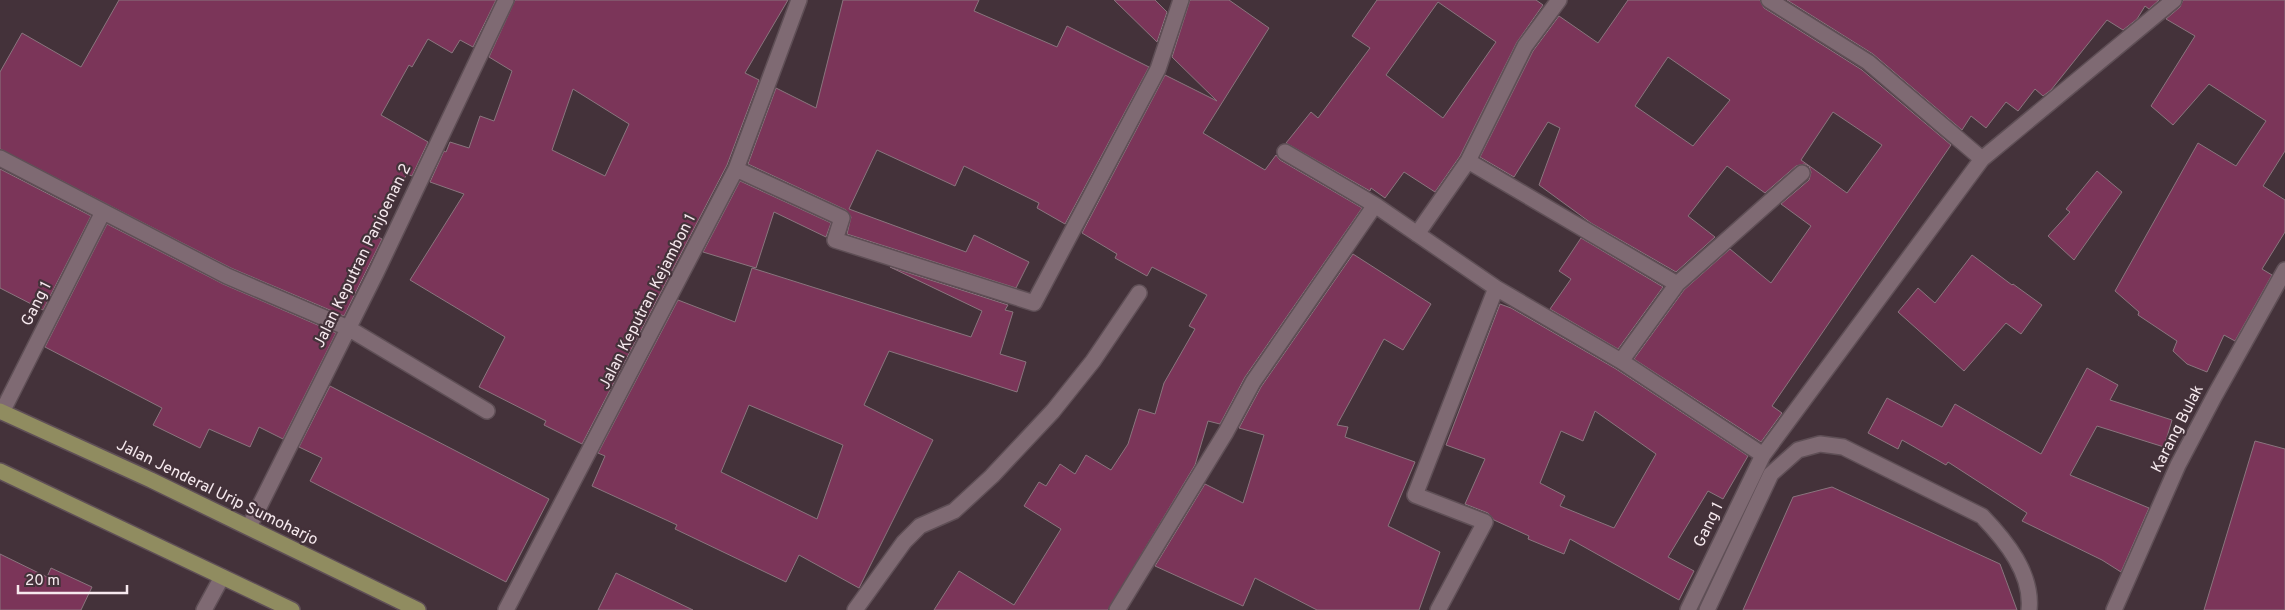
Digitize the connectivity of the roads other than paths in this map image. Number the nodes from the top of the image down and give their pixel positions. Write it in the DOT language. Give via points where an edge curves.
graph roads {
  1 [pos="506,0"];
  2 [pos="799,0"];
  3 [pos="1181,0"];
  4 [pos="1559,0"];
  5 [pos="1769,0"];
  6 [pos="2174,0"];
  7 [pos="1285,152"];
  8 [pos="0,158"];
  9 [pos="1982,159"];
  10 [pos="1468,161"];
  11 [pos="736,169"];
  12 [pos="1802,174"];
  13 [pos="1375,205"];
  14 [pos="103,212"];
  15 [pos="1417,234"];
  16 [pos="2285,270"];
  17 [pos="1677,284"];
  18 [pos="1496,288"];
  19 [pos="1138,293"];
  20 [pos="348,328"];
  21 [pos="1621,360"];
  22 [pos="1,411"];
  23 [pos="487,411"];
  24 [pos="1762,455"];
  25 [pos="0,471"];
  26 [pos="249,527"];
  27 [pos="222,577"];
  28 [pos="204,610"];
  29 [pos="292,610"];
  30 [pos="418,610"];
  31 [pos="506,610"];
  32 [pos="855,610"];
  33 [pos="1117,610"];
  34 [pos="1438,610"];
  35 [pos="1688,610"];
  36 [pos="1707,610"];
  37 [pos="2029,610"];
  38 [pos="2114,610"];
  1 -- 20 [label="street, Jalan Keputran Panjoenan 2"];
  2 -- 11 [label="street, Jalan Keputran Kejambon 1"];
  3 -- 11 [label="street" via="1158,69 1034,303 834,240 842,218"];
  4 -- 10 [label="street" via="1525,46"];
  5 -- 9 [label="street" via="1868,62"];
  6 -- 9 [label="street, Gang 1"];
  7 -- 13 [label="street"];
  8 -- 14 [label="street"];
  9 -- 24 [label="street, Gang 1"];
  10 -- 15 [label="street"];
  10 -- 17 [label="street"];
  11 -- 31 [label="street, Jalan Keputran Kejambon 1"];
  12 -- 17 [label="street"];
  13 -- 15 [label="street"];
  13 -- 33 [label="street" via="1253,382"];
  14 -- 20 [label="street" via="227,276"];
  14 -- 22 [label="street, Gang 1"];
  15 -- 18 [label="street"];
  16 -- 38 [label="street, Karang Bulak" via="2178,465"];
  17 -- 21 [label="street"];
  18 -- 21 [label="street"];
  18 -- 34 [label="street" via="1416,495 1485,522"];
  19 -- 32 [label="street" via="1093,361 1053,411 992,476 954,510 920,526 904,542"];
  20 -- 23 [label="street"];
  20 -- 26 [label="street, Jalan Keputran Panjoenan 2"];
  21 -- 24 [label="street"];
  22 -- 26 [label="main road, Jalan Jenderal Urip Sumoharjo"];
  24 -- 35 [label="street, Gang 1"];
  25 -- 27 [label="main road"];
  26 -- 30 [label="main road, Jalan Jenderal Urip Sumoharjo"];
  27 -- 28 [label="street"];
  27 -- 29 [label="main road"];
  36 -- 37 [label="street" via="1770,474 1798,450 1820,444 1843,447 1982,516 2000,534 2025,575"];
}
